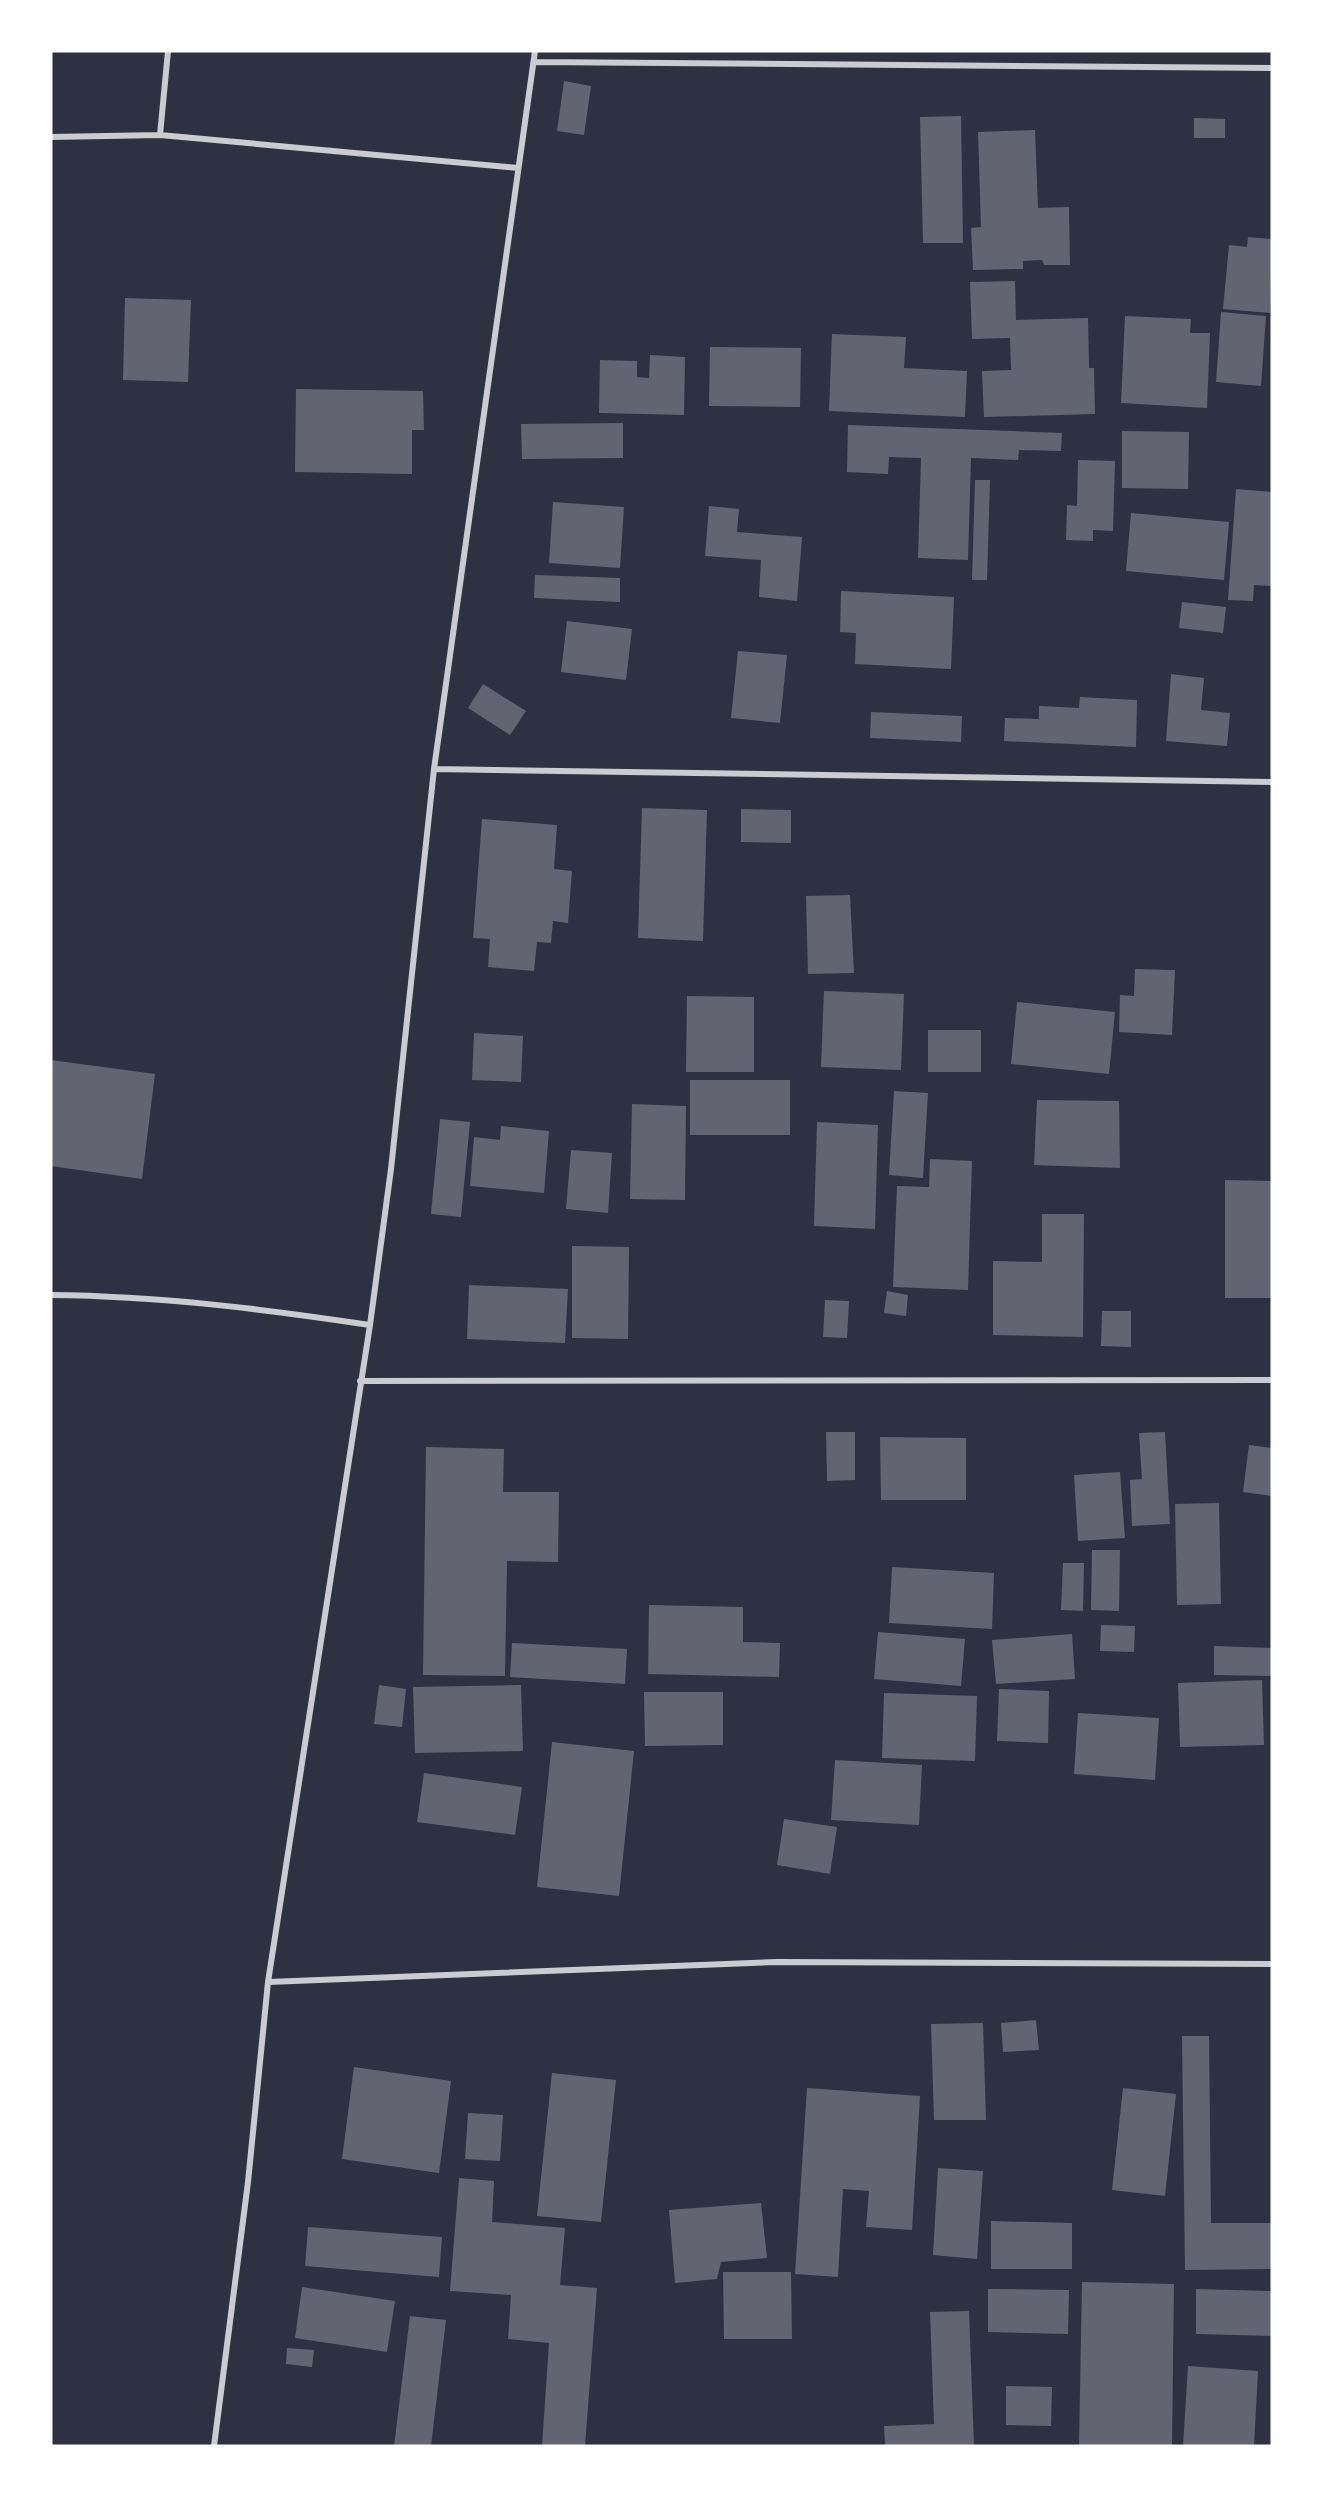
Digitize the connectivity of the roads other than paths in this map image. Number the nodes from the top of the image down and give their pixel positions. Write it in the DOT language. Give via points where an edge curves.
graph roads {
  1 [pos="168,51"];
  2 [pos="535,51"];
  3 [pos="534,62"];
  4 [pos="1272,68"];
  5 [pos="160,135"];
  6 [pos="51,137"];
  7 [pos="518,168"];
  8 [pos="434,769"];
  9 [pos="1272,782"];
  10 [pos="51,1295"];
  11 [pos="370,1325"];
  12 [pos="1272,1380"];
  13 [pos="360,1381"];
  14 [pos="1272,1965"];
  15 [pos="268,1982"];
  16 [pos="214,2446"];
  1 -- 5 [label="street"];
  2 -- 3 [label="street"];
  3 -- 4 [label="street"];
  3 -- 7 [label="street"];
  5 -- 6 [label="street"];
  5 -- 7 [label="street"];
  7 -- 8 [label="street"];
  8 -- 9 [label="street"];
  8 -- 11 [label="street" via="391,1169"];
  10 -- 11 [label="street" via="184,1302"];
  11 -- 13 [label="street"];
  12 -- 13 [label="street"];
  13 -- 15 [label="street"];
  14 -- 15 [label="street" via="777,1962"];
  15 -- 16 [label="street" via="248,2182"];
}
